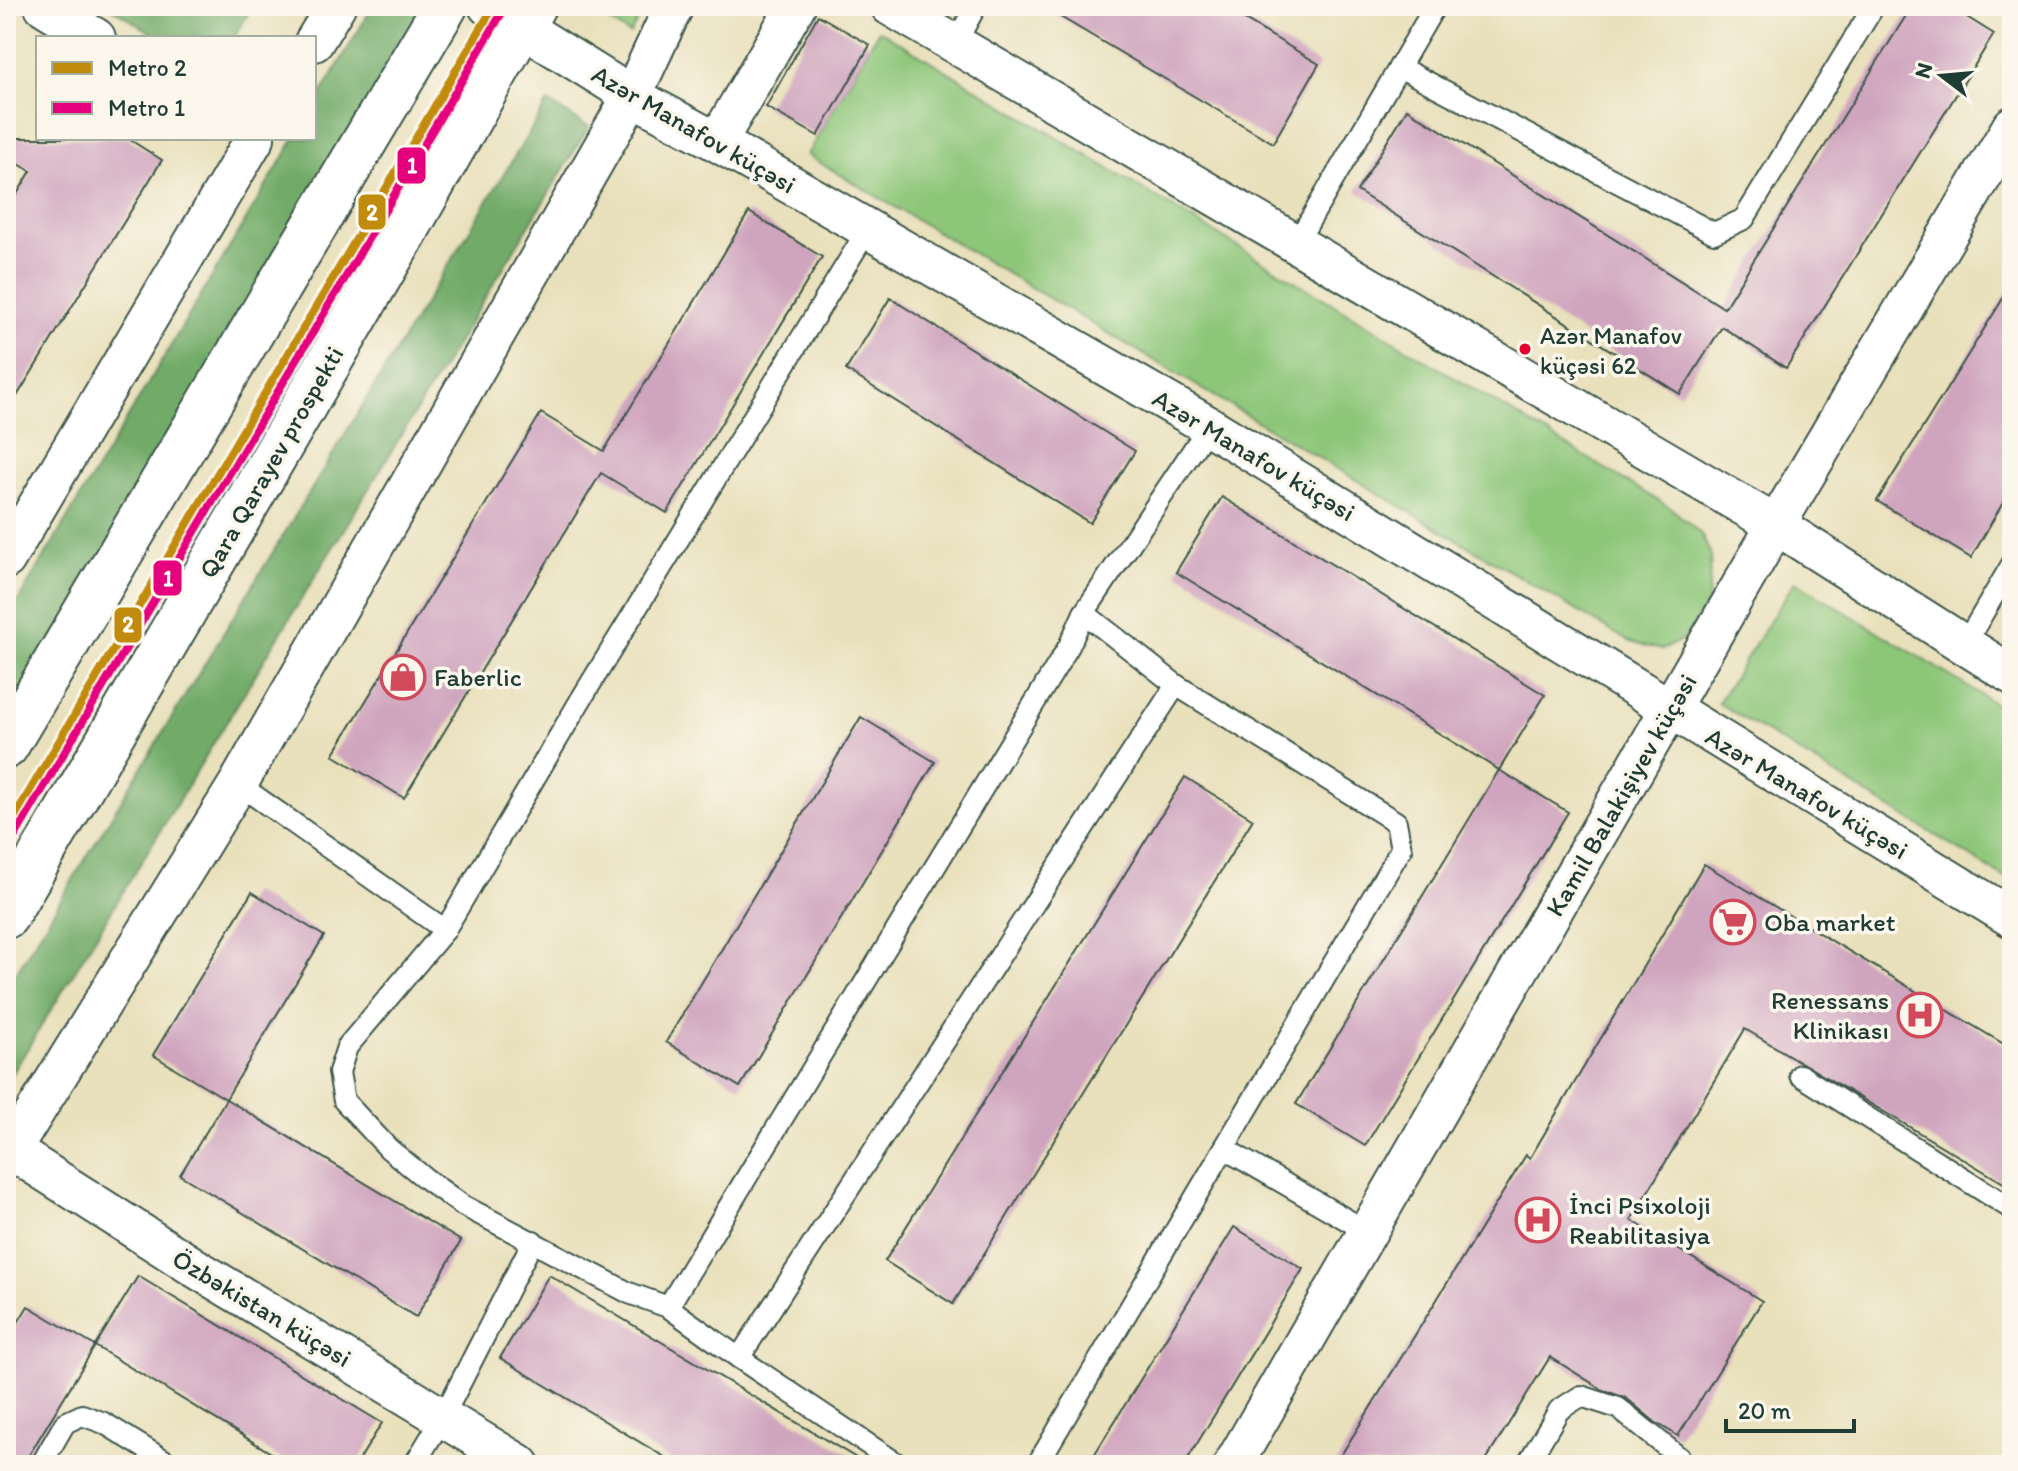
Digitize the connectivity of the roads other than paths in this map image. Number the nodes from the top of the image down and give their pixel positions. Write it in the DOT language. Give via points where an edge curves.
graph roads {
  1 [pos="44,6"];
  2 [pos="336,6"];
  3 [pos="445,6"];
  4 [pos="674,6"];
  5 [pos="796,6"];
  6 [pos="890,6"];
  7 [pos="976,6"];
  8 [pos="1435,6"];
  9 [pos="1874,6"];
  10 [pos="514,13"];
  11 [pos="93,36"];
  12 [pos="316,39"];
  13 [pos="955,44"];
  14 [pos="1399,67"];
  15 [pos="632,96"];
  16 [pos="2012,126"];
  17 [pos="254,140"];
  18 [pos="717,142"];
  19 [pos="868,229"];
  20 [pos="1296,244"];
  21 [pos="1209,426"];
  22 [pos="1776,525"];
  23 [pos="6,559"];
  24 [pos="2012,564"];
  25 [pos="1084,613"];
  26 [pos="1965,644"];
  27 [pos="2012,675"];
  28 [pos="1176,685"];
  29 [pos="1671,710"];
  30 [pos="6,746"];
  31 [pos="238,784"];
  32 [pos="6,916"];
  33 [pos="2012,918"];
  34 [pos="445,930"];
  35 [pos="1800,1075"];
  36 [pos="1225,1149"];
  37 [pos="8,1152"];
  38 [pos="2012,1209"];
  39 [pos="1368,1232"];
  40 [pos="533,1241"];
  41 [pos="668,1307"];
  42 [pos="739,1358"];
  43 [pos="443,1417"];
  44 [pos="41,1465"];
  45 [pos="172,1465"];
  46 [pos="414,1465"];
  47 [pos="521,1465"];
  48 [pos="899,1465"];
  49 [pos="1037,1465"];
  50 [pos="1233,1465"];
  51 [pos="1527,1465"];
  52 [pos="1681,1465"];
  1 -- 11 [label="street"];
  2 -- 12 [label="street"];
  3 -- 30 [label="main road"];
  4 -- 15 [label="street"];
  5 -- 18 [label="street"];
  6 -- 13 [label="street"];
  7 -- 13 [label="lane"];
  8 -- 14 [label="lane"];
  9 -- 14 [label="lane" via="1744,219 1714,233"];
  10 -- 15 [label="street, Azər Manafov küçəsi"];
  10 -- 32 [label="main road, Qara Qarayev prospekti" via="407,229"];
  13 -- 20 [label="street"];
  14 -- 20 [label="lane"];
  15 -- 18 [label="street, Azər Manafov küçəsi"];
  15 -- 31 [label="street"];
  16 -- 22 [label="street, Kamil Balakişiyev küçəsi"];
  17 -- 23 [label="street"];
  18 -- 19 [label="street, Azər Manafov küçəsi"];
  19 -- 21 [label="street, Azər Manafov küçəsi"];
  19 -- 34 [label="lane"];
  20 -- 22 [label="street"];
  21 -- 25 [label="lane"];
  21 -- 29 [label="street, Azər Manafov küçəsi"];
  22 -- 26 [label="street"];
  22 -- 29 [label="street, Kamil Balakişiyev küçəsi"];
  24 -- 26 [label="lane"];
  25 -- 28 [label="lane"];
  25 -- 41 [label="lane" via="947,850"];
  26 -- 27 [label="street"];
  28 -- 36 [label="lane" via="1396,822 1401,849"];
  28 -- 42 [label="lane"];
  29 -- 33 [label="street, Azər Manafov küçəsi"];
  29 -- 39 [label="street, Kamil Balakişiyev küçəsi"];
  31 -- 34 [label="lane"];
  31 -- 37 [label="street"];
  34 -- 40 [label="lane" via="347,1047 339,1072 344,1101 426,1179 462,1205"];
  35 -- 38 [label="lane"];
  36 -- 39 [label="lane"];
  36 -- 49 [label="lane"];
  37 -- 43 [label="street, Özbəkistan küçəsi"];
  39 -- 50 [label="street, Kamil Balakişiyev küçəsi"];
  40 -- 41 [label="lane" via="629,1293"];
  40 -- 43 [label="lane"];
  41 -- 42 [label="lane"];
  42 -- 48 [label="lane"];
  43 -- 46 [label="lane"];
  43 -- 47 [label="street, Özbəkistan küçəsi"];
  44 -- 45 [label="lane" via="65,1423 82,1415"];
  51 -- 52 [label="lane" via="1559,1410 1581,1396 1618,1408 1658,1438"];
}
